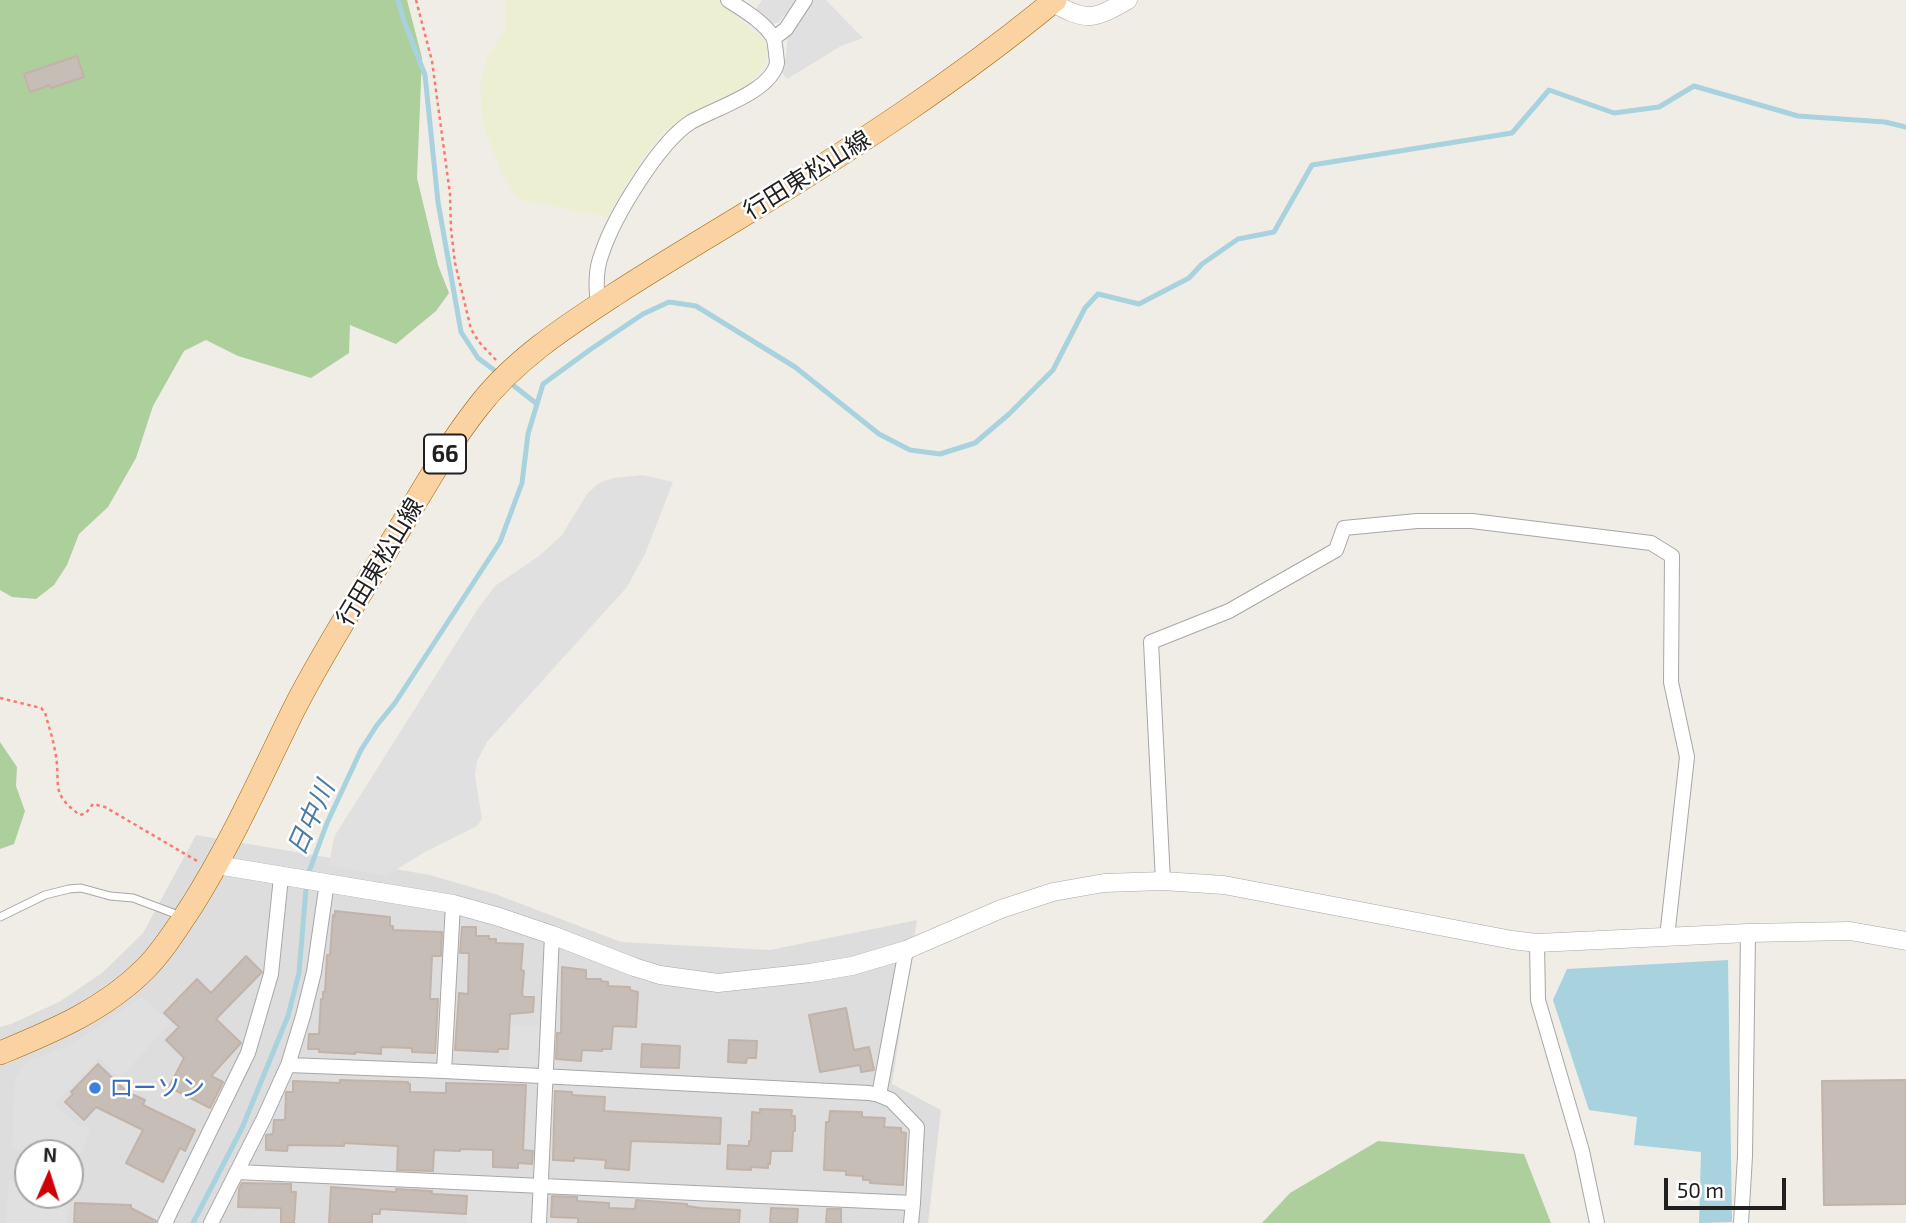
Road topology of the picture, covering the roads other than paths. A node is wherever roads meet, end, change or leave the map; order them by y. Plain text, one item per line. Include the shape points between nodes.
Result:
1 (728, 0) edge
2 (805, 0) edge
3 (1128, 0) edge
4 (1054, 1) edge
5 (774, 38) junction
6 (598, 305) junction
7 (216, 868) junction
8 (281, 877) junction
9 (1163, 881) junction
10 (327, 883) junction
11 (453, 904) junction
12 (0, 917) edge
13 (184, 918) junction
14 (1748, 933) junction
15 (552, 935) junction
16 (1667, 937) junction
17 (1906, 942) edge
18 (1537, 943) junction
19 (906, 950) junction
20 (0, 1053) edge
21 (288, 1065) junction
22 (444, 1071) junction
23 (546, 1077) junction
24 (879, 1095) junction
25 (237, 1172) junction
26 (541, 1186) junction
27 (914, 1203) junction
28 (165, 1223) edge
29 (211, 1223) edge
30 (539, 1223) edge
31 (911, 1223) edge
32 (1597, 1223) edge
33 (1741, 1223) edge

1 - 5 street
2 - 5 street via 786,29
3 - 4 street via 1095,16 1072,14
4 - 6 main road, 行田東松山線 / 66 via 923,99
5 - 6 street via 777,64 767,80 691,122 653,161 601,254 596,277
6 - 7 main road, 行田東松山線 / 66 via 509,373 452,442 312,675
7 - 8 street
7 - 13 main road, 行田東松山線 / 66
8 - 10 street
8 - 28 street via 271,974 248,1053
9 - 16 street via 1151,642 1229,611 1336,550 1344,528 1472,521 1651,542 1672,556 1671,682 1687,757
9 - 18 street via 1224,885
9 - 19 street via 1104,883 1053,892
10 - 11 street
10 - 21 street via 314,972
11 - 15 street
11 - 22 street
12 - 13 lane via 45,895 81,888 133,898
13 - 20 main road, 行田東松山線 / 66 via 147,968 115,995 66,1025
14 - 16 street
14 - 17 street via 1850,931
14 - 33 street
15 - 19 street via 647,971 718,983 842,968
15 - 23 street
16 - 18 street
18 - 32 street via 1538,1000 1583,1151
19 - 24 street
21 - 22 street
21 - 25 street
22 - 23 street
23 - 24 street
23 - 26 street
24 - 27 street via 891,1100 917,1127
25 - 26 street
25 - 29 street
26 - 27 street
26 - 30 street
27 - 31 street

